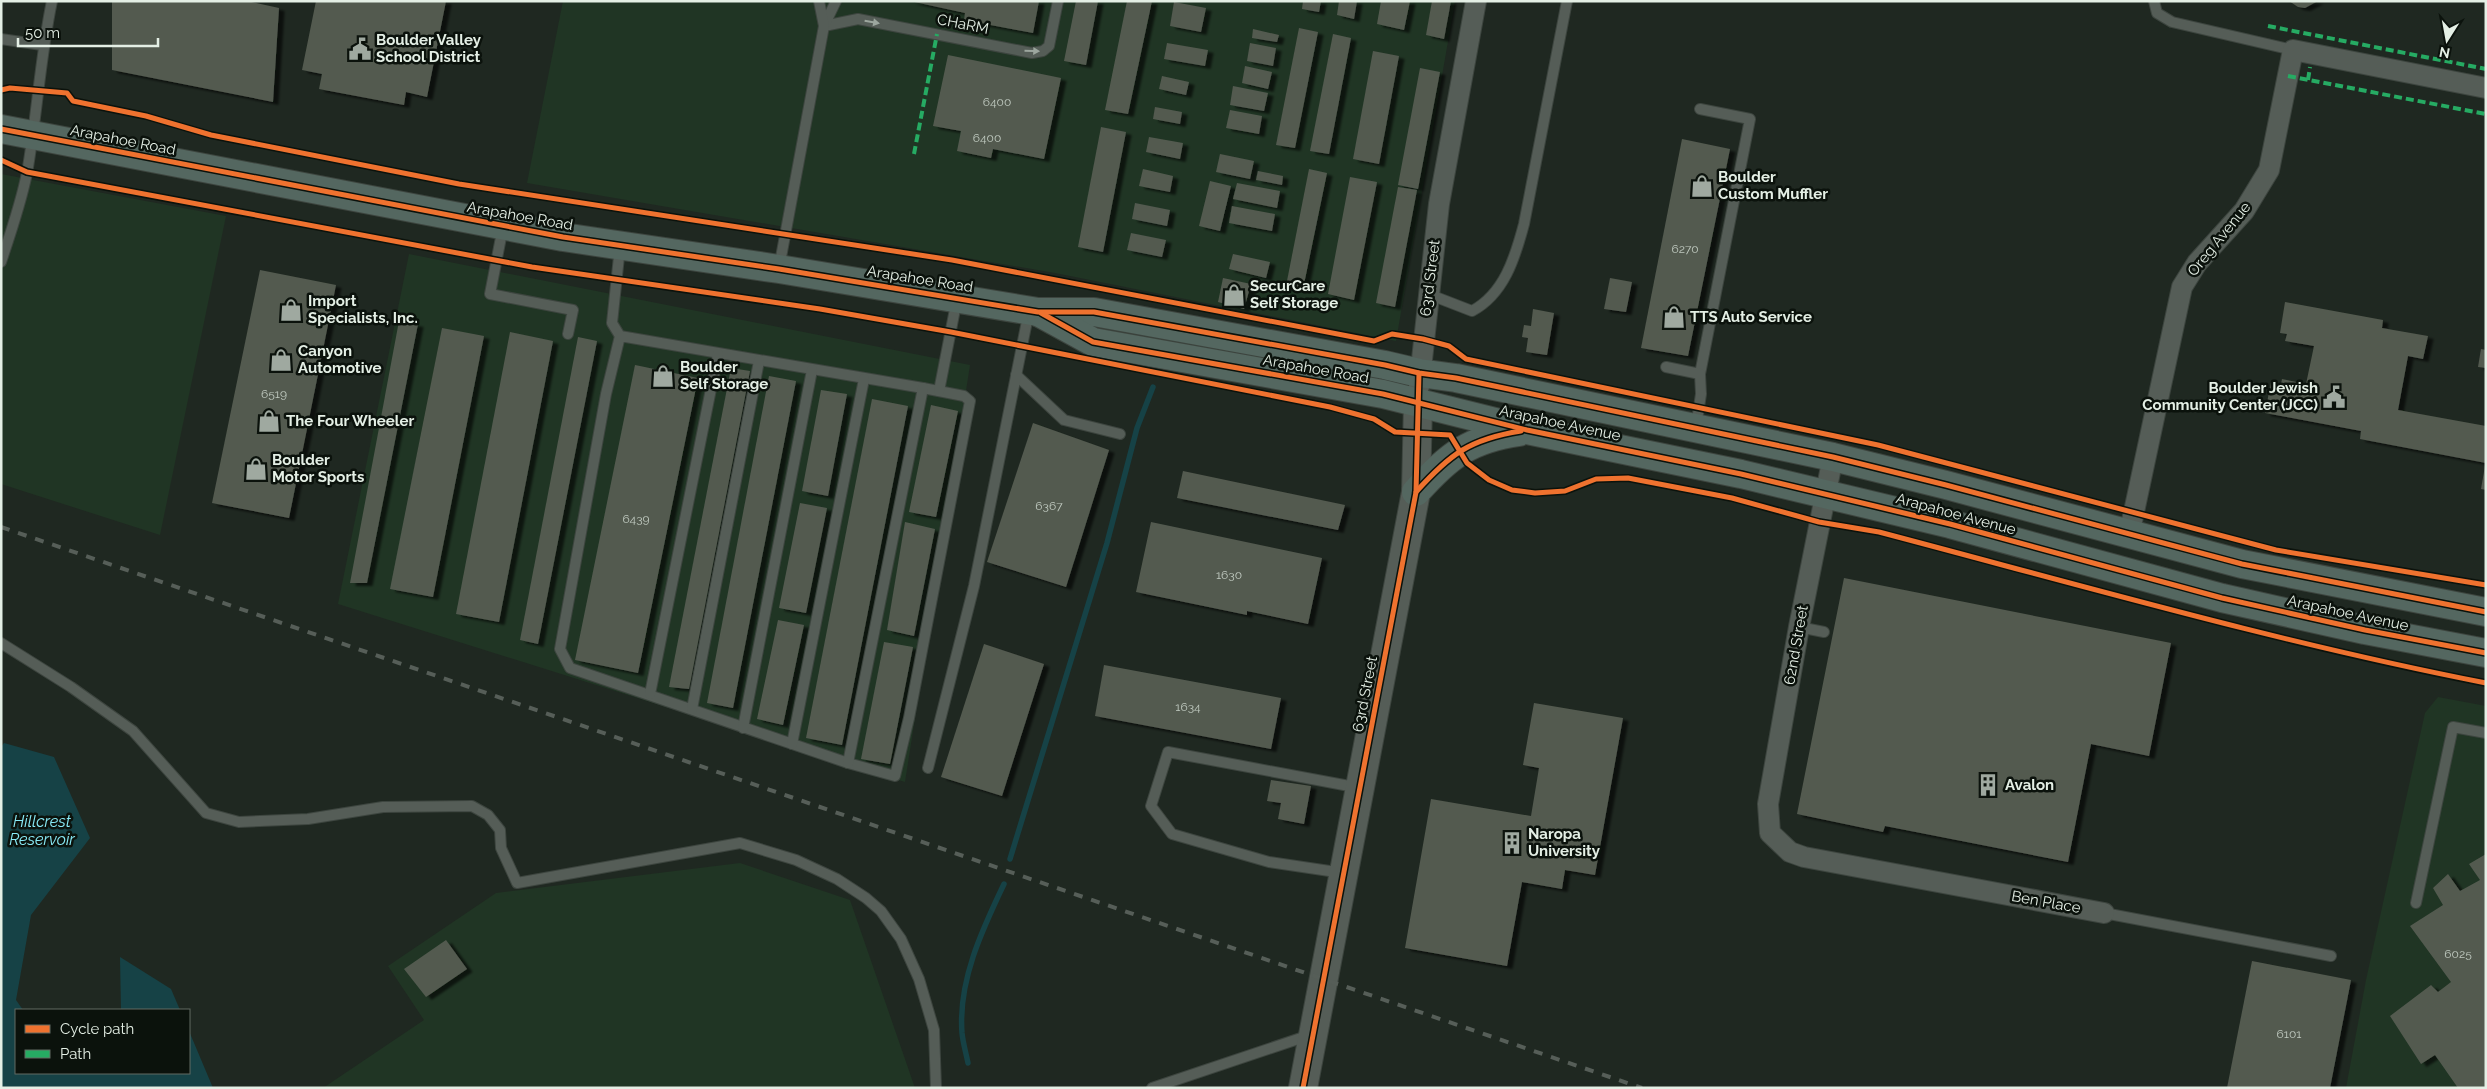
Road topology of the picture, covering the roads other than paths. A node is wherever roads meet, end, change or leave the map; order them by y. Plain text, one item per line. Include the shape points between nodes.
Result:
1 (52, 1) edge
2 (819, 1) edge
3 (836, 1) edge
4 (1058, 1) edge
5 (1476, 1) edge
6 (1568, 1) edge
7 (2154, 1) edge
8 (824, 26) junction
9 (1, 39) edge
10 (42, 45) junction
11 (2294, 50) junction
12 (2486, 88) edge
13 (1700, 109) dead end
14 (1, 129) edge
15 (32, 135) junction
16 (503, 226) junction
17 (620, 245) junction
18 (1, 262) edge
19 (779, 269) junction
20 (1428, 294) junction
21 (957, 298) junction
22 (1034, 311) junction
23 (568, 334) dead end
24 (620, 336) junction
25 (718, 354) junction
26 (760, 361) junction
27 (1666, 368) dead end
28 (812, 370) junction
29 (1420, 374) junction
30 (1700, 374) junction
31 (1016, 375) junction
32 (864, 379) junction
33 (923, 388) junction
34 (939, 391) junction
35 (1418, 403) junction
36 (1696, 427) junction
37 (1527, 430) junction
38 (1120, 434) dead end
39 (1833, 457) junction
40 (1416, 492) junction
41 (1825, 493) junction
42 (2129, 535) junction
43 (2486, 612) edge
44 (1799, 627) junction
45 (1824, 632) dead end
46 (1, 643) edge
47 (2486, 653) edge
48 (650, 694) junction
49 (692, 709) junction
50 (743, 728) junction
51 (2486, 733) edge
52 (792, 744) junction
53 (848, 763) junction
54 (928, 768) dead end
55 (1360, 788) junction
56 (1770, 833) joint
57 (1344, 873) junction
58 (2416, 903) dead end
59 (2104, 913) joint
60 (2331, 956) dead end
61 (1314, 1034) junction
62 (936, 1088) edge
63 (1152, 1088) edge
64 (1304, 1088) edge

1 - 10 lane
2 - 8 lane
3 - 8 lane
8 -> 4 lane, CHaRM via 858,19 1032,53 1043,52 1049,46
5 - 20 street, 63rd Street via 1439,204
6 - 20 lane via 1516,256 1486,304 1472,312
7 - 11 lane via 2157,13 2172,22
8 - 19 lane
9 - 10 lane
10 - 15 lane
11 - 12 street
11 - 42 street, Oreg Avenue via 2269,170 2244,211 2197,262 2182,287
13 - 30 lane via 1750,119
14 - 15 main road, Arapahoe Road
15 - 16 main road, Arapahoe Road
15 - 18 lane via 20,205
16 - 17 main road, Arapahoe Road
16 - 23 lane via 490,294 573,310
17 - 19 main road, Arapahoe Road
17 - 24 lane via 612,323
19 - 21 main road, Arapahoe Road
20 - 29 street, 63rd Street
21 - 22 main road, Arapahoe Road
21 - 34 lane
22 - 29 main road, Arapahoe Road via 1094,312
22 - 31 lane
22 - 35 main road, Arapahoe Road via 1093,342
24 - 25 lane
24 - 48 lane via 606,394 560,649 570,668
25 - 26 lane
25 - 48 lane
26 - 28 lane
26 - 49 lane
27 - 30 lane
28 - 32 lane
28 - 50 lane
29 - 35 street, 63rd Street
29 - 36 main road, Arapahoe Avenue via 1456,378
30 - 36 lane via 1701,394
31 - 38 lane via 1064,420
31 - 54 lane via 974,586
32 - 33 lane
32 - 52 lane
33 - 34 lane
33 - 53 lane
34 - 53 lane via 964,396 970,402 895,776
35 - 37 main road, Arapahoe Avenue
35 - 40 street, 63rd Street
36 - 39 main road, Arapahoe Avenue
37 - 40 main road via 1478,441 1436,470
37 - 41 main road, Arapahoe Avenue
39 - 41 street, 62nd Street
39 - 42 main road, Arapahoe Avenue
40 - 55 street, 63rd Street
41 - 44 street, 62nd Street
41 - 47 main road, Arapahoe Avenue via 2222,598
42 - 43 main road, Arapahoe Avenue via 2242,564
44 - 45 lane
44 - 56 street, 62nd Street via 1768,804
46 - 62 lane via 133,731 206,813 239,822 308,820 383,807 472,806 488,815 500,830 501,848 518,883 740,843 796,860 837,879 881,911 901,939 919,979 934,1030
48 - 49 lane
49 - 50 lane
50 - 52 lane
51 - 58 lane via 2453,727
52 - 53 lane
55 - 57 street, 63rd Street
55 - 57 lane via 1168,752 1151,806 1172,834 1270,862
56 - 59 street, Ben Place via 1790,852 1804,857
57 - 61 street, 63rd Street
59 - 60 lane, Ben Place
61 - 63 lane
61 - 64 street, 63rd Street

